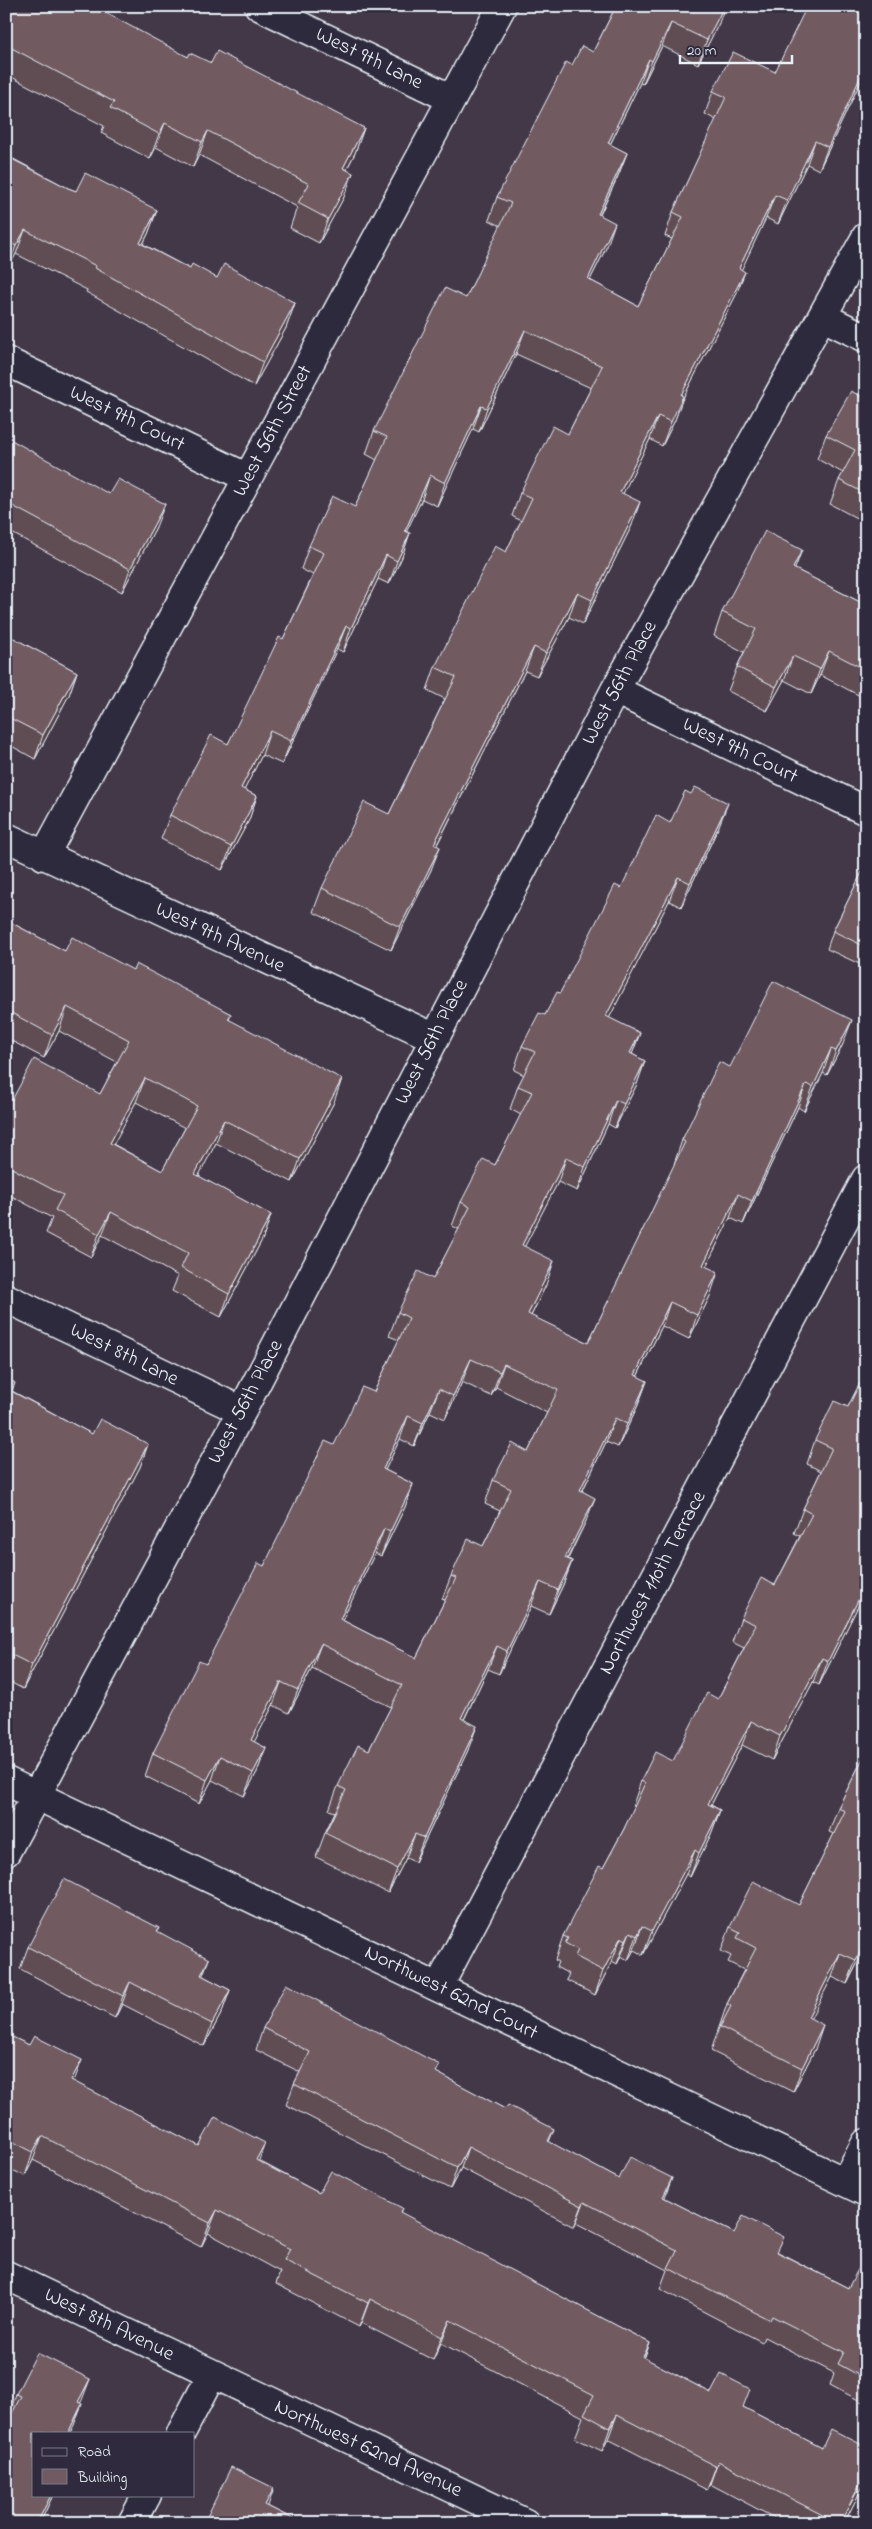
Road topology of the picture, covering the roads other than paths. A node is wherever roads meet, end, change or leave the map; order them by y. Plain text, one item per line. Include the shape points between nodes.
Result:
1 (258, 6) edge
2 (502, 6) edge
3 (452, 99) junction
4 (866, 237) edge
5 (823, 317) junction
6 (866, 338) edge
7 (6, 361) edge
8 (248, 478) junction
9 (615, 690) junction
10 (866, 811) edge
11 (6, 837) edge
12 (44, 856) junction
13 (435, 1038) junction
14 (866, 1179) edge
15 (6, 1298) edge
16 (242, 1411) junction
17 (6, 1781) edge
18 (36, 1795) junction
19 (6, 1852) edge
20 (439, 1986) junction
21 (866, 2143) edge
22 (856, 2187) edge
23 (6, 2275) edge
24 (212, 2374) junction
25 (182, 2432) edge
26 (146, 2496) edge
27 (132, 2523) edge
28 (524, 2523) edge

1 - 3 street, West 9th Lane
2 - 3 street, West 56th Street
3 - 8 street, West 56th Street
4 - 5 street, West 56th Place
5 - 6 street
5 - 9 street, West 56th Place
7 - 8 street, West 9th Court
8 - 12 street, West 56th Street
9 - 10 street, West 9th Court
9 - 13 street, West 56th Place
11 - 12 street, West 9th Avenue
12 - 13 street, West 9th Avenue
13 - 16 street, West 56th Place
14 - 20 street, Northwest 110th Terrace
15 - 16 street, West 8th Lane
16 - 18 street, West 56th Place
17 - 18 street, Northwest 62nd Court
18 - 19 street, West 56th Place
18 - 20 street, Northwest 62nd Court
20 - 22 street, Northwest 62nd Court
21 - 22 street
23 - 24 street, West 8th Avenue
24 - 25 street
24 - 28 street, Northwest 62nd Avenue
26 - 27 street

